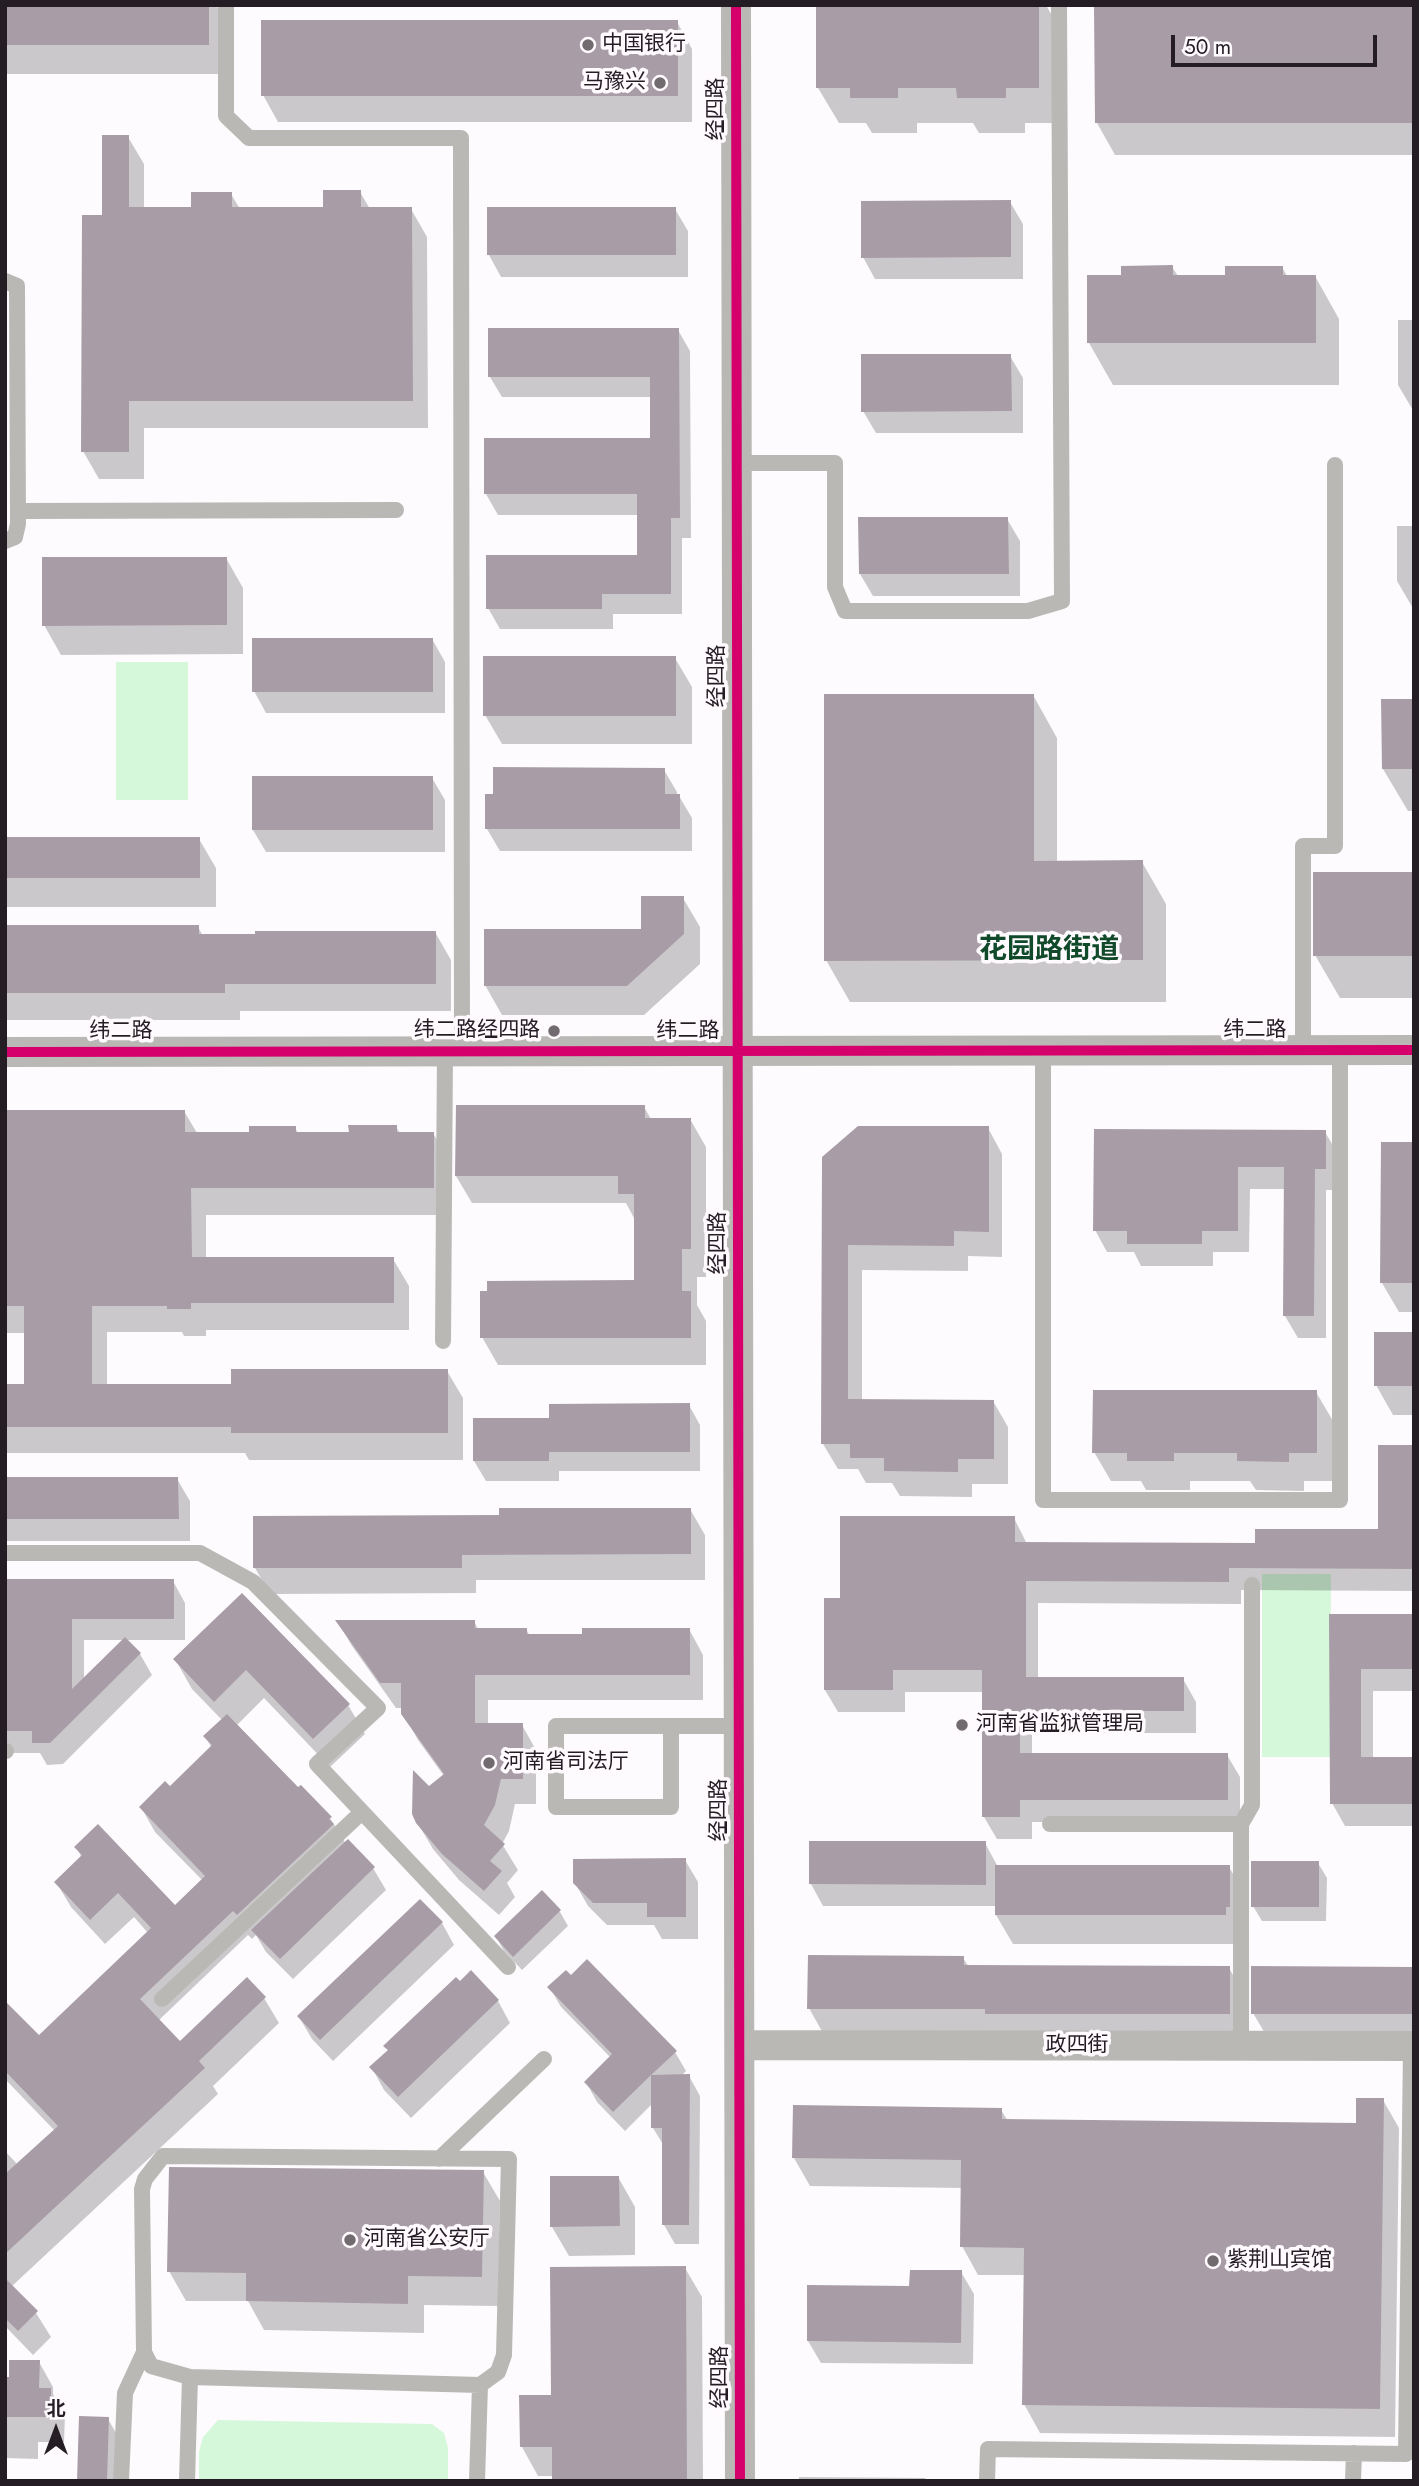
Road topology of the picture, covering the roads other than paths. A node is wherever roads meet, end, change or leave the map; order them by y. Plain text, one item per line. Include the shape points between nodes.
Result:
1 (226, 5) edge
2 (736, 5) edge
3 (1059, 5) edge
4 (5, 281) edge
5 (737, 463) junction
6 (1335, 465) dead end
7 (396, 510) dead end
8 (18, 511) junction
9 (5, 541) edge
10 (1303, 1050) junction
11 (1340, 1050) junction
12 (1414, 1050) edge
13 (454, 1051) junction
14 (738, 1051) junction
15 (1043, 1051) junction
16 (5, 1052) edge
17 (443, 1341) dead end
18 (5, 1553) edge
19 (1252, 1585) dead end
20 (671, 1726) junction
21 (739, 1726) junction
22 (362, 1812) junction
23 (1050, 1824) dead end
24 (1241, 1824) junction
25 (508, 1967) dead end
26 (162, 1999) dead end
27 (740, 2045) junction
28 (1241, 2046) junction
29 (1412, 2046) edge
30 (544, 2059) dead end
31 (439, 2159) junction
32 (144, 2352) junction
33 (190, 2377) junction
34 (480, 2385) junction
35 (1354, 2453) junction
36 (121, 2481) edge
37 (187, 2481) edge
38 (477, 2481) edge
39 (740, 2481) edge
40 (987, 2481) edge
41 (1353, 2481) edge

1 - 13 lane via 226,116 248,138 461,138
2 - 5 street, 经四路
3 - 5 lane via 1062,601 1028,611 845,611 835,587 835,463
4 - 8 lane via 17,286
5 - 14 street, 经四路
6 - 10 lane via 1335,846 1303,846
7 - 8 lane
8 - 9 lane via 15,537
10 - 11 street, 纬二路
10 - 15 street, 纬二路
11 - 12 street, 纬二路
11 - 15 lane via 1340,1500 1043,1500
13 - 14 street, 纬二路
13 - 16 street, 纬二路
13 - 17 lane
14 - 15 street, 纬二路
14 - 21 street, 经四路
18 - 22 lane via 200,1553 253,1582 379,1708 317,1764
19 - 24 lane via 1252,1805
20 - 20 lane via 556,1726 556,1807 671,1807
20 - 21 lane
21 - 27 street, 经四路
22 - 25 lane
22 - 26 lane
23 - 24 lane
24 - 28 lane
27 - 28 street, 政四街
27 - 39 street, 经四路
28 - 29 street, 政四街
29 - 35 lane via 1406,2454
30 - 31 lane
31 - 32 lane via 163,2156 142,2189
31 - 34 lane via 509,2159 504,2355 498,2372
32 - 33 lane via 151,2365
32 - 36 lane via 125,2393
33 - 34 lane
33 - 37 lane
34 - 38 lane
35 - 40 lane via 988,2449
35 - 41 lane

